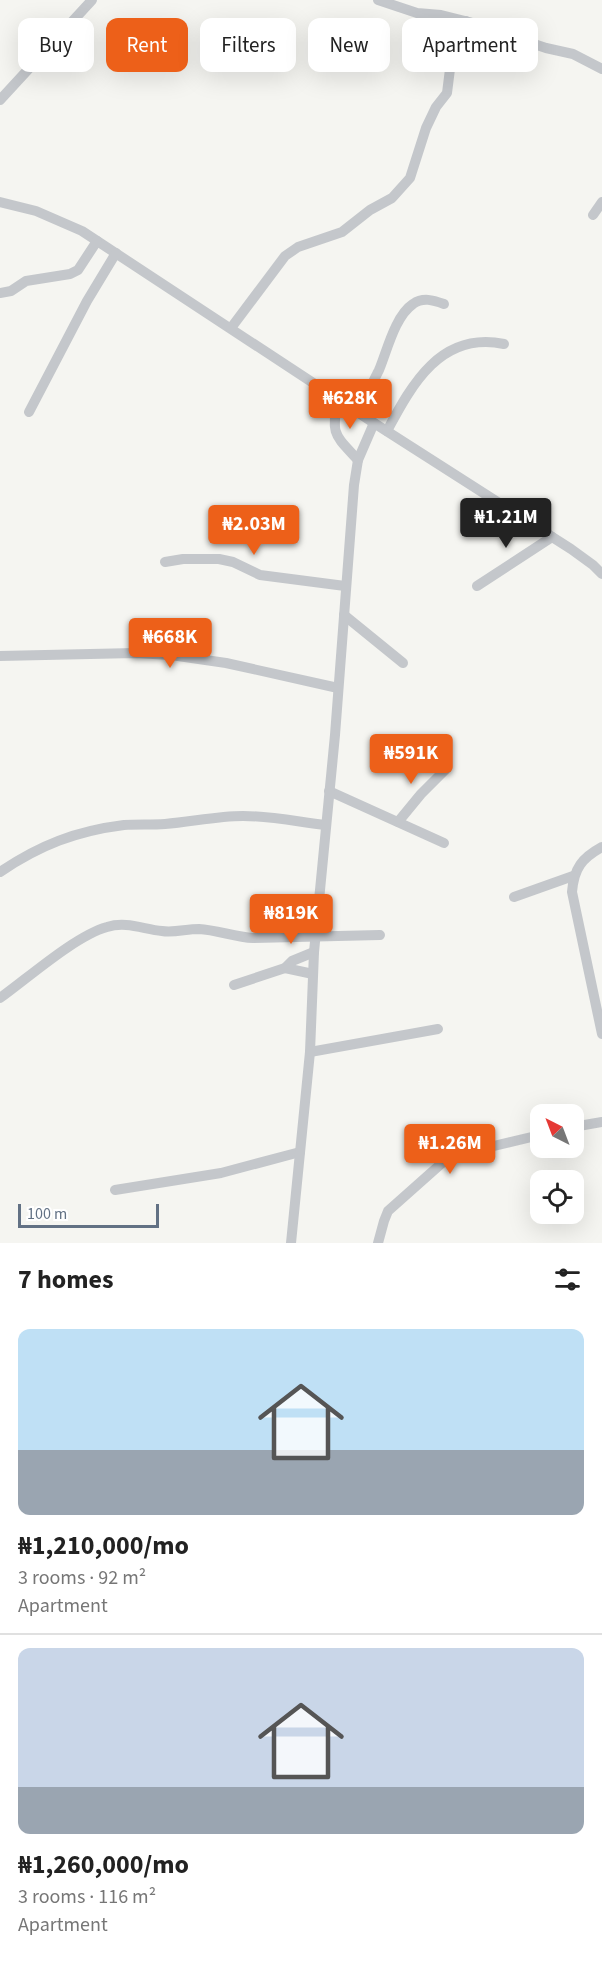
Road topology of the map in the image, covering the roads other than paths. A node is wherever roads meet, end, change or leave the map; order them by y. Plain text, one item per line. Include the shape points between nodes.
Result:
1 (92, 0) edge
2 (378, 0) edge
3 (454, 18) edge
4 (538, 45) edge
5 (602, 69) edge
6 (450, 72) edge
7 (0, 100) edge
8 (0, 202) edge
9 (602, 202) edge
10 (593, 215) dead end
11 (97, 241) junction
12 (116, 253) junction
13 (0, 293) edge
14 (444, 304) dead end
15 (231, 328) junction
16 (504, 344) dead end
17 (338, 399) junction
18 (29, 412) dead end
19 (358, 412) junction
20 (374, 423) junction
21 (387, 431) junction
22 (358, 460) junction
23 (552, 537) junction
24 (165, 562) dead end
25 (602, 574) edge
26 (345, 586) junction
27 (477, 586) dead end
28 (344, 615) junction
29 (0, 656) edge
30 (403, 663) dead end
31 (338, 688) junction
32 (447, 768) dead end
33 (329, 792) junction
34 (398, 822) junction
35 (326, 825) junction
36 (444, 843) dead end
37 (602, 847) edge
38 (0, 872) edge
39 (573, 876) junction
40 (514, 897) dead end
41 (380, 935) dead end
42 (316, 937) junction
43 (314, 952) junction
44 (285, 968) junction
45 (313, 974) junction
46 (590, 975) junction
47 (602, 975) edge
48 (234, 985) dead end
49 (0, 998) edge
50 (438, 1029) dead end
51 (602, 1034) edge
52 (310, 1052) junction
53 (602, 1122) edge
54 (584, 1126) edge
55 (530, 1137) edge
56 (300, 1152) junction
57 (115, 1190) dead end
58 (291, 1243) edge
59 (378, 1243) edge

1 - 7 street
2 - 3 street via 417,13
4 - 5 street via 573,54
6 - 15 street via 447,93 426,128 411,178 392,198 347,229 298,247 285,256
8 - 11 street via 36,211
9 - 10 street
11 - 12 street
11 - 13 street via 78,270 26,281
12 - 15 street
12 - 18 street
14 - 19 street via 422,300 404,313
15 - 17 street
16 - 21 street via 467,344 440,357 408,392
17 - 19 street
17 - 22 street via 334,431
19 - 20 street
20 - 21 street
20 - 22 street
21 - 23 street
22 - 26 street
23 - 25 street
23 - 27 street
24 - 26 street via 219,559 260,575
26 - 28 street
28 - 30 street
28 - 31 street
29 - 31 street via 135,652 171,655
31 - 33 street
32 - 34 street
33 - 34 street
33 - 35 street
34 - 36 street
35 - 38 street via 245,816 123,825 79,833 49,844
35 - 42 street
37 - 39 street via 583,860
39 - 40 street
39 - 46 street via 572,892
41 - 42 street
42 - 43 street
42 - 49 street via 253,938 202,930 163,932 126,924 109,926 68,948
43 - 44 street
43 - 45 street
44 - 45 street
44 - 48 street
45 - 52 street
46 - 47 street
46 - 51 street
50 - 52 street
52 - 56 street
53 - 54 street
55 - 59 street via 442,1163 388,1211
56 - 57 street via 221,1173
56 - 58 street

